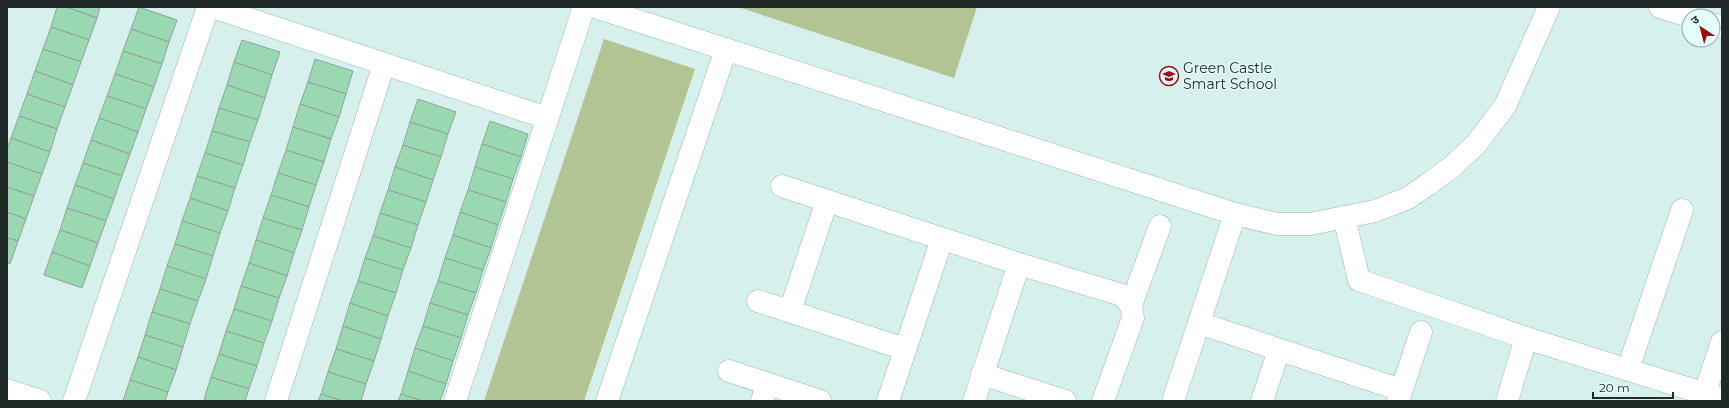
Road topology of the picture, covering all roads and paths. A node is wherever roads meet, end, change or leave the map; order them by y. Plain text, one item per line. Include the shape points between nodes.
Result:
1 (208, 7) edge
2 (213, 7) edge
3 (584, 7) edge
4 (596, 7) edge
5 (1549, 7) edge
6 (1660, 7) edge
7 (1681, 14) edge
8 (726, 49) junction
9 (384, 64) junction
10 (547, 118) junction
11 (782, 186) dead end
12 (827, 201) junction
13 (1682, 210) dead end
14 (1235, 214) junction
15 (1344, 217) junction
16 (1160, 226) dead end
17 (942, 239) junction
18 (1019, 264) junction
19 (758, 301) dead end
20 (1131, 305) junction
21 (790, 311) junction
22 (1199, 323) junction
23 (1421, 332) dead end
24 (1526, 338) junction
25 (1722, 342) edge
26 (905, 349) junction
27 (1279, 350) junction
28 (1628, 369) junction
29 (729, 371) dead end
30 (982, 374) junction
31 (7, 390) edge
32 (764, 392) edge
33 (1400, 395) edge
34 (1710, 398) edge
35 (40, 401) edge
36 (74, 401) edge
37 (276, 401) edge
38 (455, 401) edge
39 (607, 401) edge
40 (820, 401) edge
41 (888, 401) edge
42 (974, 401) edge
43 (1065, 401) edge
44 (1103, 401) edge
45 (1173, 401) edge
46 (1262, 401) edge
47 (1507, 401) edge

1 - 36 street
2 - 9 street
3 - 10 street
4 - 8 street
5 - 15 street via 1505,106 1477,143 1453,166 1408,198 1375,211
6 - 7 street
8 - 14 street
8 - 39 street
9 - 10 street
9 - 37 street
10 - 38 street
11 - 12 street
12 - 17 street
12 - 21 street
13 - 28 street
14 - 15 street via 1277,224 1310,224
14 - 22 street
15 - 24 street via 1359,280
16 - 20 street
17 - 18 street
17 - 26 street
18 - 20 street via 1122,295
18 - 30 street
19 - 21 street
20 - 44 street via 1133,318
21 - 26 street
22 - 27 street
22 - 45 street
23 - 33 street
24 - 28 street
24 - 47 street
25 - 34 street
26 - 41 street
27 - 33 street
27 - 46 street
28 - 34 street
29 - 32 street
30 - 42 street
30 - 43 street
31 - 35 street
32 - 40 street

